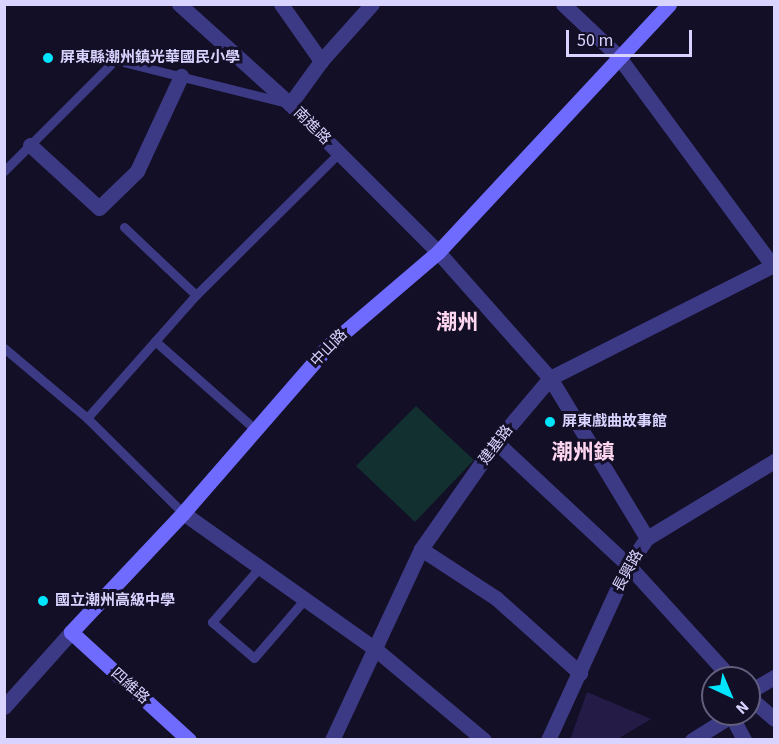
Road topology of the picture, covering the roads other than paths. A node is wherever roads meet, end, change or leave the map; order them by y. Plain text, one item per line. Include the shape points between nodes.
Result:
1 (179, 4) edge
2 (281, 4) edge
3 (372, 4) edge
4 (563, 4) edge
5 (669, 4) edge
6 (618, 56) junction
7 (321, 61) junction
8 (181, 76) junction
9 (290, 104) junction
10 (30, 145) junction
11 (339, 153) junction
12 (4, 171) edge
13 (124, 227) dead end
14 (438, 252) junction
15 (774, 266) edge
16 (196, 295) junction
17 (155, 341) junction
18 (4, 348) edge
19 (549, 378) junction
20 (87, 418) junction
21 (255, 430) junction
22 (496, 442) junction
23 (774, 461) edge
24 (183, 513) junction
25 (647, 538) junction
26 (421, 549) junction
27 (628, 565) junction
28 (260, 567) junction
29 (305, 599) junction
30 (71, 633) junction
31 (374, 648) junction
32 (720, 666) edge
33 (580, 673) junction
34 (774, 677) edge
35 (761, 685) edge
36 (4, 707) edge
37 (761, 708) edge
38 (774, 719) edge
39 (716, 726) edge
40 (738, 726) edge
41 (189, 740) edge
42 (332, 740) edge
43 (484, 740) edge
44 (548, 740) edge
45 (692, 740) edge
46 (744, 740) edge

1 - 9 street, 南進路
2 - 7 street
3 - 7 street
4 - 6 street
5 - 6 main road, 中山路
6 - 14 main road, 中山路
6 - 15 street
7 - 9 street
8 - 9 lane
8 - 10 lane via 115,60
8 - 10 street via 137,171 99,208
9 - 11 street, 南進路
10 - 12 lane
11 - 14 street, 南進路
11 - 16 lane
13 - 16 lane
14 - 19 street, 南進路
14 - 21 main road, 中山路 via 328,346
15 - 19 street, 建基路
16 - 17 lane
17 - 20 lane
17 - 21 lane
18 - 20 lane
19 - 22 street, 建基路
19 - 25 street, 南進路
20 - 24 lane
21 - 24 main road, 中山路
22 - 26 street, 建基路
22 - 27 street
23 - 25 street, 長興路
24 - 28 street
24 - 30 main road, 中山路
25 - 27 street, 長興路
26 - 31 street, 建基路
26 - 33 street via 496,598
27 - 32 street
27 - 33 street, 長興路
28 - 29 street
28 - 29 lane via 212,621 254,658
29 - 31 street
30 - 36 street, 中山路
30 - 41 main road, 四維路
31 - 42 street, 建基路
31 - 43 street
33 - 44 street, 長興路
34 - 35 street
37 - 38 street
39 - 45 street
40 - 46 street

